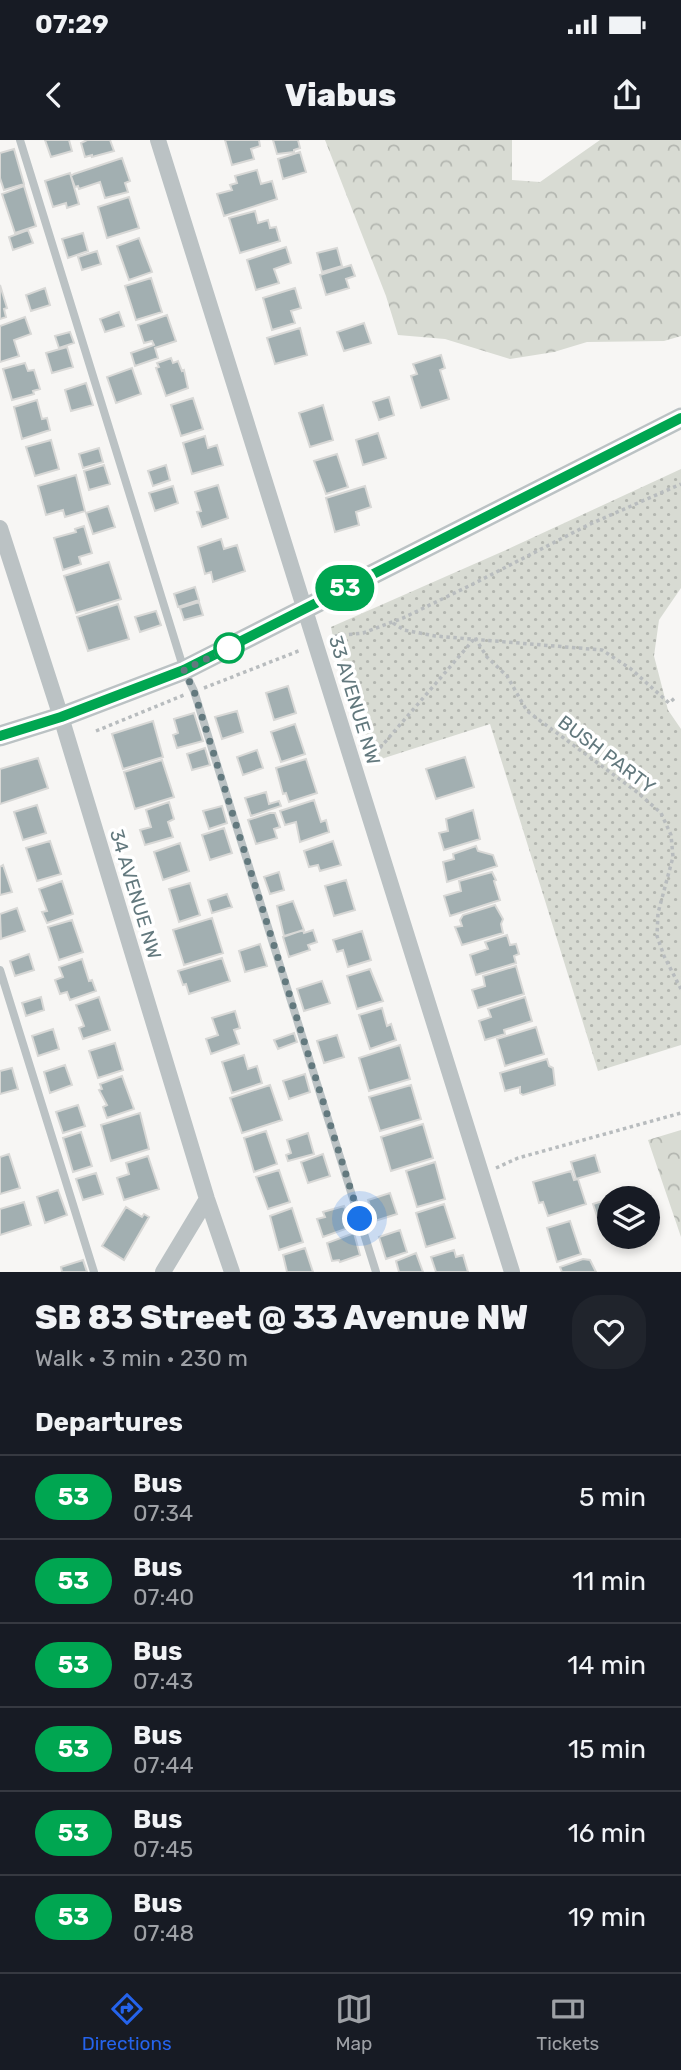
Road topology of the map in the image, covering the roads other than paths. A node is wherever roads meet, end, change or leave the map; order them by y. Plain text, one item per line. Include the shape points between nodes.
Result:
1 (20, 140) edge
2 (158, 140) edge
3 (681, 418) edge
4 (0, 528) edge
5 (304, 609) junction
6 (184, 670) junction
7 (61, 717) junction
8 (0, 736) edge
9 (0, 970) edge
10 (208, 1199) junction
11 (94, 1272) edge
12 (163, 1272) edge
13 (232, 1272) edge
14 (376, 1272) edge
15 (512, 1272) edge

1 - 6 lane
2 - 5 street, 33 AVENUE NW
3 - 5 street
4 - 7 street, 34 AVENUE NW
5 - 6 street
5 - 15 street, 33 AVENUE NW
6 - 7 street
6 - 14 lane
7 - 8 street
7 - 10 street, 34 AVENUE NW
9 - 11 lane
10 - 12 street
10 - 13 street, 34 AVENUE NW

